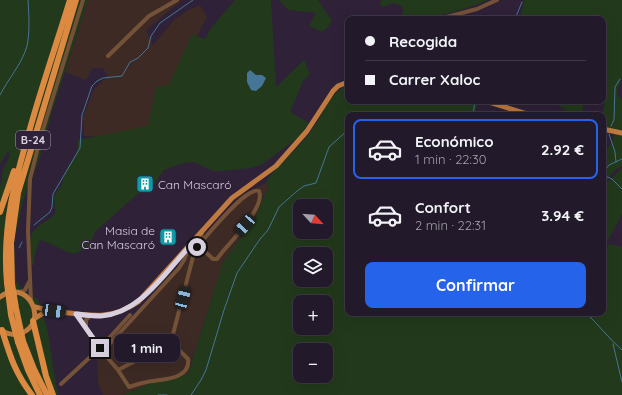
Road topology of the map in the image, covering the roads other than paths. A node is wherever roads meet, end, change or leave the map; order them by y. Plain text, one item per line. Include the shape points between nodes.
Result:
1 (70, 0) edge
2 (76, 0) edge
3 (83, 0) edge
4 (177, 0) edge
5 (497, 0) edge
6 (451, 16) edge
7 (108, 56) dead end
8 (345, 83) edge
9 (494, 104) edge
10 (517, 112) edge
11 (606, 130) edge
12 (622, 133) edge
13 (26, 144) junction
14 (0, 212) edge
15 (204, 230) junction
16 (189, 247) junction
17 (197, 247) junction
18 (179, 268) junction
19 (190, 268) junction
20 (29, 282) junction
21 (9, 284) junction
22 (19, 293) junction
23 (0, 297) edge
24 (32, 304) junction
25 (48, 310) junction
26 (76, 314) junction
27 (130, 315) dead end
28 (90, 316) junction
29 (34, 320) junction
30 (86, 329) junction
31 (1, 330) edge
32 (21, 341) junction
33 (171, 342) junction
34 (101, 350) junction
35 (118, 370) junction
36 (61, 384) dead end
37 (32, 395) edge
38 (40, 395) edge
39 (47, 395) edge
40 (54, 395) edge

1 - 13 highway, B-24
2 - 21 highway, B-24 via 18,193
3 - 20 street via 34,160 28,213
4 - 7 street via 149,16
5 - 6 street via 478,9
8 - 15 main road via 332,91 307,131 276,166 235,195
9 - 10 main road
11 - 12 main road
13 - 14 highway
13 - 21 highway, B-24 via 14,184 8,219 5,247
15 - 16 main road
15 - 17 street
16 - 17 street
16 - 18 street
16 - 28 main road via 138,302 117,313
17 - 17 street via 238,202 252,191 260,191 261,196 255,214 217,259 213,259
17 - 19 street
18 - 19 street via 186,264
18 - 34 street
19 - 33 street
20 - 22 street via 25,290
20 - 24 street
21 - 32 highway, B-24, bridge via 11,315
22 - 23 main road via 9,293
22 - 24 main road via 27,297
24 - 25 main road
24 - 29 main road
25 - 26 main road
25 - 29 main road
26 - 28 main road
26 - 30 street
27 - 34 street
28 - 30 street via 86,320
29 - 31 main road via 28,329 20,333 10,334
29 - 40 highway via 46,376
30 - 34 street
31 - 37 highway via 11,360
32 - 38 highway, B-24 via 28,370
32 - 39 highway, B-24
33 - 35 street
33 - 35 street via 188,359 189,366 182,374 129,387
34 - 35 street
34 - 36 street

